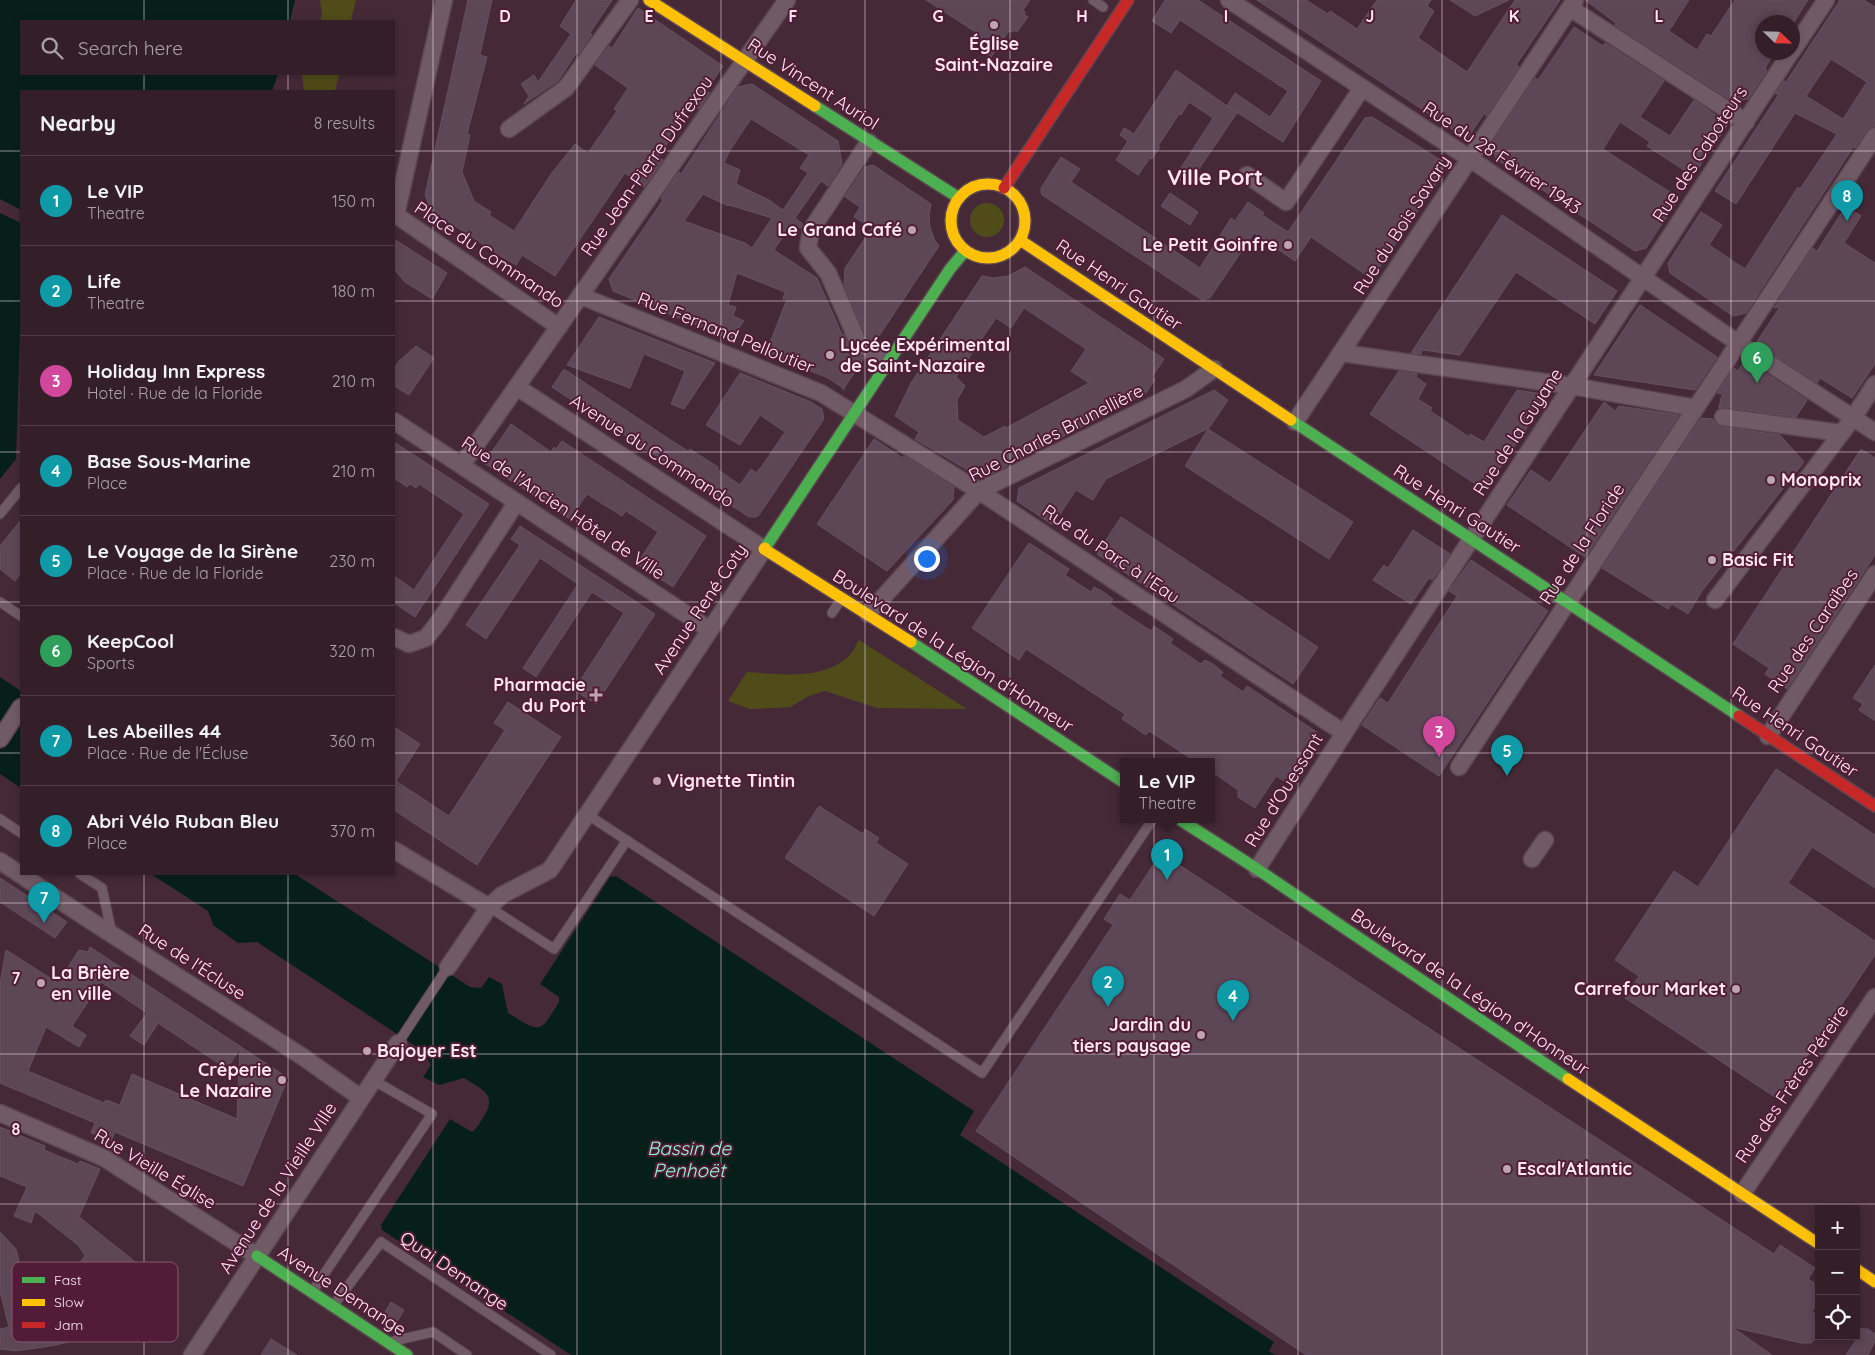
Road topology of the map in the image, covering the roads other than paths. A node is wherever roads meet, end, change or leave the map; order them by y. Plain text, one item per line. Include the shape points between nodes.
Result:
1 (444, 0) edge
2 (630, 0) edge
3 (649, 0) edge
4 (787, 0) edge
5 (1093, 0) edge
6 (1128, 0) edge
7 (1229, 0) edge
8 (1826, 0) edge
9 (1573, 4) edge
10 (1103, 6) dead end
11 (1800, 40) edge
12 (745, 60) junction
13 (1787, 60) edge
14 (1362, 88) junction
15 (1746, 122) junction
16 (509, 129) dead end
17 (1875, 136) edge
18 (869, 142) junction
19 (1469, 158) junction
20 (1247, 175) dead end
21 (1004, 188) junction
22 (959, 198) junction
23 (1020, 240) junction
24 (965, 251) junction
25 (1643, 278) junction
26 (581, 296) junction
27 (559, 327) junction
28 (1745, 347) junction
29 (1342, 353) junction
30 (888, 362) junction
31 (1214, 369) junction
32 (1875, 384) edge
33 (1572, 386) junction
34 (517, 387) junction
35 (1696, 408) junction
36 (854, 412) junction
37 (1723, 417) dead end
38 (1853, 418) junction
39 (395, 422) edge
40 (1295, 422) junction
41 (1875, 432) edge
42 (1842, 433) junction
43 (462, 466) junction
44 (20, 489) edge
45 (979, 491) junction
46 (516, 503) junction
47 (0, 514) edge
48 (1471, 539) junction
49 (764, 549) junction
50 (1875, 574) edge
51 (842, 598) junction
52 (1715, 600) dead end
53 (0, 602) edge
54 (1567, 603) junction
55 (832, 613) dead end
56 (868, 614) junction
57 (20, 615) edge
58 (710, 630) junction
59 (395, 637) edge
60 (20, 709) edge
61 (1344, 733) junction
62 (1768, 736) junction
63 (0, 739) edge
64 (1459, 767) dead end
65 (1120, 780) edge
66 (1873, 801) edge
67 (588, 814) junction
68 (0, 819) edge
69 (1149, 823) edge
70 (1185, 823) edge
71 (20, 832) edge
72 (627, 840) junction
73 (1545, 840) dead end
74 (395, 851) edge
75 (1532, 859) dead end
76 (0, 861) edge
77 (1257, 869) junction
78 (20, 874) edge
79 (21, 875) edge
80 (82, 875) edge
81 (489, 907) junction
82 (112, 934) junction
83 (448, 966) joint
84 (1875, 997) edge
85 (398, 1043) joint
86 (373, 1080) junction
87 (361, 1098) junction
88 (0, 1113) edge
89 (1742, 1194) junction
90 (1815, 1241) edge
91 (257, 1256) junction
92 (1860, 1272) edge
93 (1875, 1282) edge
94 (312, 1292) junction
95 (333, 1306) junction
96 (387, 1342) junction
97 (192, 1355) edge
98 (407, 1355) edge
99 (468, 1355) edge
100 (551, 1355) edge

1 - 27 street, Place du Commando via 396,215
2 - 16 street via 566,88
3 - 12 main road, Rue Vincent Auriol
4 - 12 street, Rue Jean-Pierre Dufrexou
5 - 10 lane
6 - 21 main road
7 - 14 street, Rue du 28 Février 1943
8 - 11 street, Rue des Caboteurs
9 - 15 street
9 - 19 street, Rue du Bois Savary
12 - 18 main road, Rue Vincent Auriol
12 - 26 street, Rue Jean-Pierre Dufrexou
13 - 15 street, Rue des Caboteurs
14 - 19 street, Rue du 28 Février 1943
14 - 20 street via 1286,202
15 - 25 street, Rue des Caboteurs
17 - 28 street, Rue de la Floride
18 - 22 main road, Rue Vincent Auriol
18 - 30 street via 810,230 808,248 828,273 858,342
19 - 25 street, Rue du 28 Février 1943
19 - 29 street, Rue du Bois Savary
21 - 22 main road via 980,185 968,189
21 - 23 main road via 1019,201 1023,210 1024,226
22 - 24 main road via 950,220 952,232
23 - 24 main road via 1001,256 988,258
23 - 31 main road, Rue Henri Gautier
24 - 30 main road, Avenue René Coty
25 - 28 street, Rue du 28 Février 1943
25 - 33 street, Rue de la Guyane
26 - 27 street, Place du Commando
26 - 36 street, Rue Fernand Pelloutier via 821,393
27 - 34 street, Place du Commando
28 - 35 street, Rue de la Floride
28 - 38 street, Rue du 28 Février 1943
29 - 33 street
29 - 40 street, Rue du Bois Savary
30 - 36 main road, Avenue René Coty
31 - 40 main road, Rue Henri Gautier
31 - 45 street, Rue Charles Brunellière via 1186,389
32 - 38 street
33 - 35 street
33 - 48 street, Rue de la Guyane
34 - 43 street, Place du Commando
34 - 49 street, Avenue du Commando
35 - 54 street, Rue de la Floride
36 - 45 street, Rue du Parc à l'Eau
36 - 49 main road, Avenue René Coty
37 - 42 street
38 - 41 street, Rue du 28 Février 1943
38 - 42 street
39 - 43 street, Rue de l'Ancien Hôtel de Ville
40 - 48 main road, Rue Henri Gautier
42 - 52 street
43 - 46 street, Rue de l'Ancien Hôtel de Ville
44 - 47 lane
45 - 56 street, Rue Charles Brunellière
45 - 61 street, Rue du Parc à l'Eau
46 - 58 street, Rue de l'Ancien Hôtel de Ville
46 - 59 street via 426,638 409,644
48 - 54 main road, Rue Henri Gautier
48 - 61 street, Rue de la Guyane
49 - 51 main road, Boulevard de la Légion d'Honneur
49 - 58 street, Avenue René Coty
50 - 62 street, Rue des Caraïbes
51 - 55 lane
51 - 56 main road, Boulevard de la Légion d'Honneur
53 - 57 lane
54 - 62 main road, Rue Henri Gautier via 1670,676
54 - 64 street, Rue de la Floride
56 - 65 main road, Boulevard de la Légion d'Honneur
58 - 67 street, Avenue René Coty
60 - 63 street
61 - 77 street, Rue d'Ouessant
62 - 66 main road, Rue Henri Gautier
67 - 72 lane
67 - 81 street, Avenue René Coty via 550,870 502,895
68 - 71 lane
69 - 72 lane via 982,1073
70 - 77 main road, Boulevard de la Légion d'Honneur
72 - 81 lane via 554,949
73 - 75 street
74 - 81 street
76 - 78 street, Rue de l'Écluse
77 - 89 main road, Boulevard de la Légion d'Honneur
79 - 82 street, Rue de l'Écluse
80 - 82 lane via 102,888
81 - 83 street, Avenue René Coty
82 - 87 street, Rue de l'Écluse
83 - 85 lane
84 - 89 street, Rue des Frères Péreire
85 - 86 street, Avenue de la Vieille Ville
86 - 87 street, Avenue de la Vieille Ville
86 - 94 lane via 432,1114
87 - 91 street, Avenue de la Vieille Ville
88 - 91 street, Rue Vieille Église via 104,1158
89 - 90 main road, Boulevard de la Légion d'Honneur
91 - 94 main road, Avenue Demange
91 - 97 street, Avenue de la Vieille Ville
92 - 93 main road
94 - 95 main road, Avenue Demange
95 - 96 main road, Avenue Demange
95 - 100 lane, Quai Demange via 380,1242
96 - 98 main road, Avenue Demange
96 - 99 lane via 433,1332

